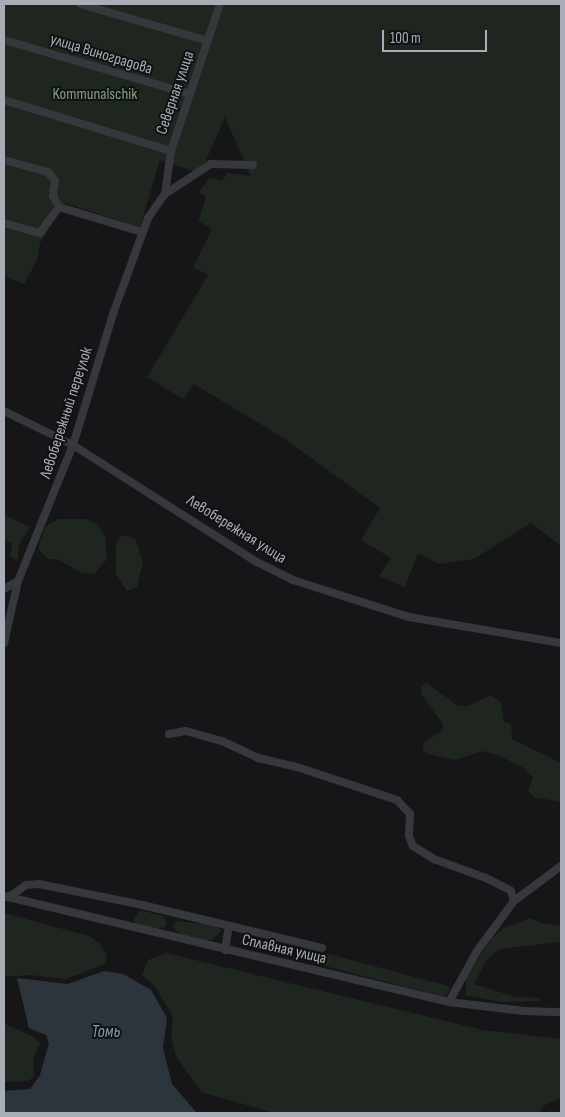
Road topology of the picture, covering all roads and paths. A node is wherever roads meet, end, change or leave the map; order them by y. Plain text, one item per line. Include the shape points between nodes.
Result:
1 (80, 4) edge
2 (220, 4) edge
3 (4, 40) edge
4 (208, 41) junction
5 (190, 94) junction
6 (4, 100) edge
7 (171, 151) junction
8 (4, 160) edge
9 (253, 165) dead end
10 (165, 194) junction
11 (59, 207) junction
12 (4, 223) edge
13 (142, 232) junction
14 (4, 411) edge
15 (73, 445) junction
16 (18, 581) junction
17 (4, 589) edge
18 (4, 643) edge
19 (561, 643) edge
20 (169, 734) dead end
21 (561, 866) edge
22 (6, 896) edge
23 (514, 901) junction
24 (229, 926) junction
25 (322, 948) dead end
26 (225, 950) junction
27 (449, 1002) junction
28 (561, 1012) edge

1 - 4 street
2 - 4 street, Северная улица
3 - 5 street, улица Виноградова
4 - 5 street, Северная улица
5 - 7 street, Северная улица
6 - 7 street
7 - 10 street, Северная улица
8 - 11 street via 48,172 55,181 53,196
9 - 10 street via 211,164
10 - 13 street, Левобережный переулок
11 - 12 street via 40,233
11 - 13 street
13 - 15 street, Левобережный переулок
14 - 15 street, Левобережная улица
15 - 16 street, Левобережный переулок
15 - 19 street, Левобережная улица via 257,562 292,580 409,617
16 - 17 street
16 - 18 street, Левобережный переулок
20 - 23 street via 186,731 222,741 258,758 294,766 397,800 410,814 409,836 413,846 434,859 511,891
21 - 23 street
22 - 24 street via 26,885 39,884
22 - 26 street, Сплавная улица
23 - 27 street via 477,951
24 - 25 street
24 - 26 street
26 - 27 street, Сплавная улица
27 - 28 street, Сплавная улица via 523,1012

